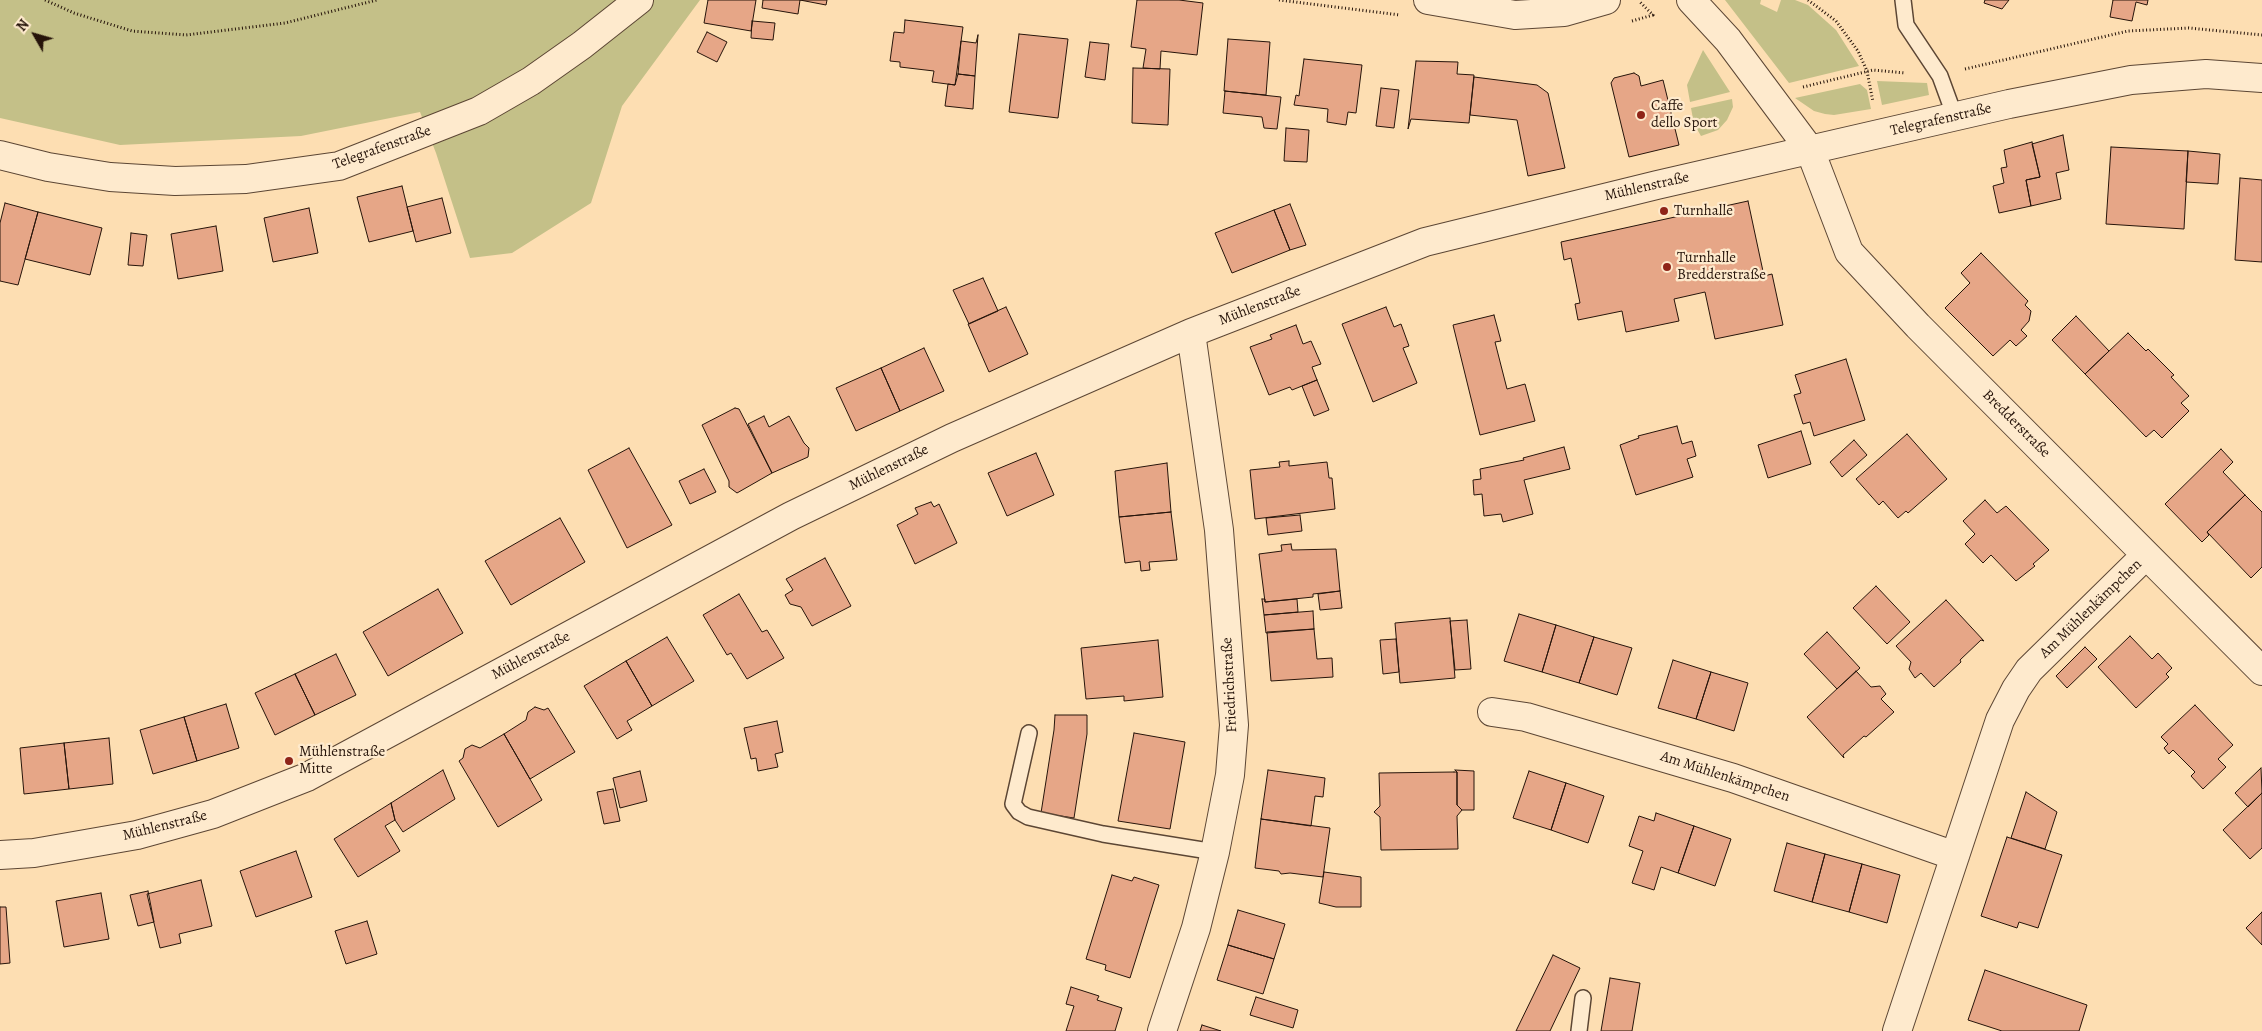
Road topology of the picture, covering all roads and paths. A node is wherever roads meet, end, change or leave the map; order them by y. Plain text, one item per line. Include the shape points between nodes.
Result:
1 (45, 0) edge
2 (377, 0) edge
3 (639, 0) edge
4 (1428, 0) edge
5 (1606, 0) edge
6 (1638, 0) edge
7 (1691, 0) edge
8 (1808, 0) edge
9 (1903, 0) edge
10 (1653, 15) dead end
11 (2262, 35) edge
12 (1867, 71) junction
13 (1940, 76) junction
14 (2262, 78) edge
15 (1768, 95) junction
16 (1955, 117) junction
17 (1810, 150) junction
18 (0, 155) edge
19 (1191, 333) junction
20 (2146, 555) junction
21 (2262, 671) edge
22 (1492, 712) dead end
23 (1030, 733) dead end
24 (1215, 852) junction
25 (0, 855) edge
26 (1955, 856) junction
27 (1583, 998) dead end
28 (1162, 1031) edge
29 (1579, 1031) edge
30 (1897, 1031) edge

1 - 2 path via 74,13 132,31 186,35 285,23
3 - 18 street, Telegrafenstraße via 532,82 479,111 338,166 246,179 175,181 48,167
4 - 5 street via 1515,15 1564,12
6 - 10 path
7 - 15 street via 1728,40
8 - 12 path via 1836,21 1858,51
9 - 13 lane via 1906,25
11 - 13 path via 2189,28 2128,31
12 - 13 path
12 - 15 path
13 - 16 lane
14 - 16 street, Telegrafenstraße via 2206,74 2131,80
15 - 17 street
16 - 17 street, Telegrafenstraße
17 - 19 street, Mühlenstraße via 1425,242
17 - 20 street, Bredderstraße via 1849,252 1918,326
19 - 24 street, Friedrichstraße via 1219,530 1234,725 1230,775
19 - 25 street, Mühlenstraße via 952,438 791,516 307,777 213,814 137,835 34,853
20 - 21 street, Bredderstraße
20 - 26 street, Am Mühlenkämpchen via 2029,670 2016,689 1998,728
22 - 26 street, Am Mühlenkämpchen via 1526,717 1733,778
23 - 24 lane via 1013,804 1019,812 1028,817 1103,834
24 - 28 street, Friedrichstraße via 1196,928
26 - 30 street, Am Mühlenkämpchen
27 - 29 lane

